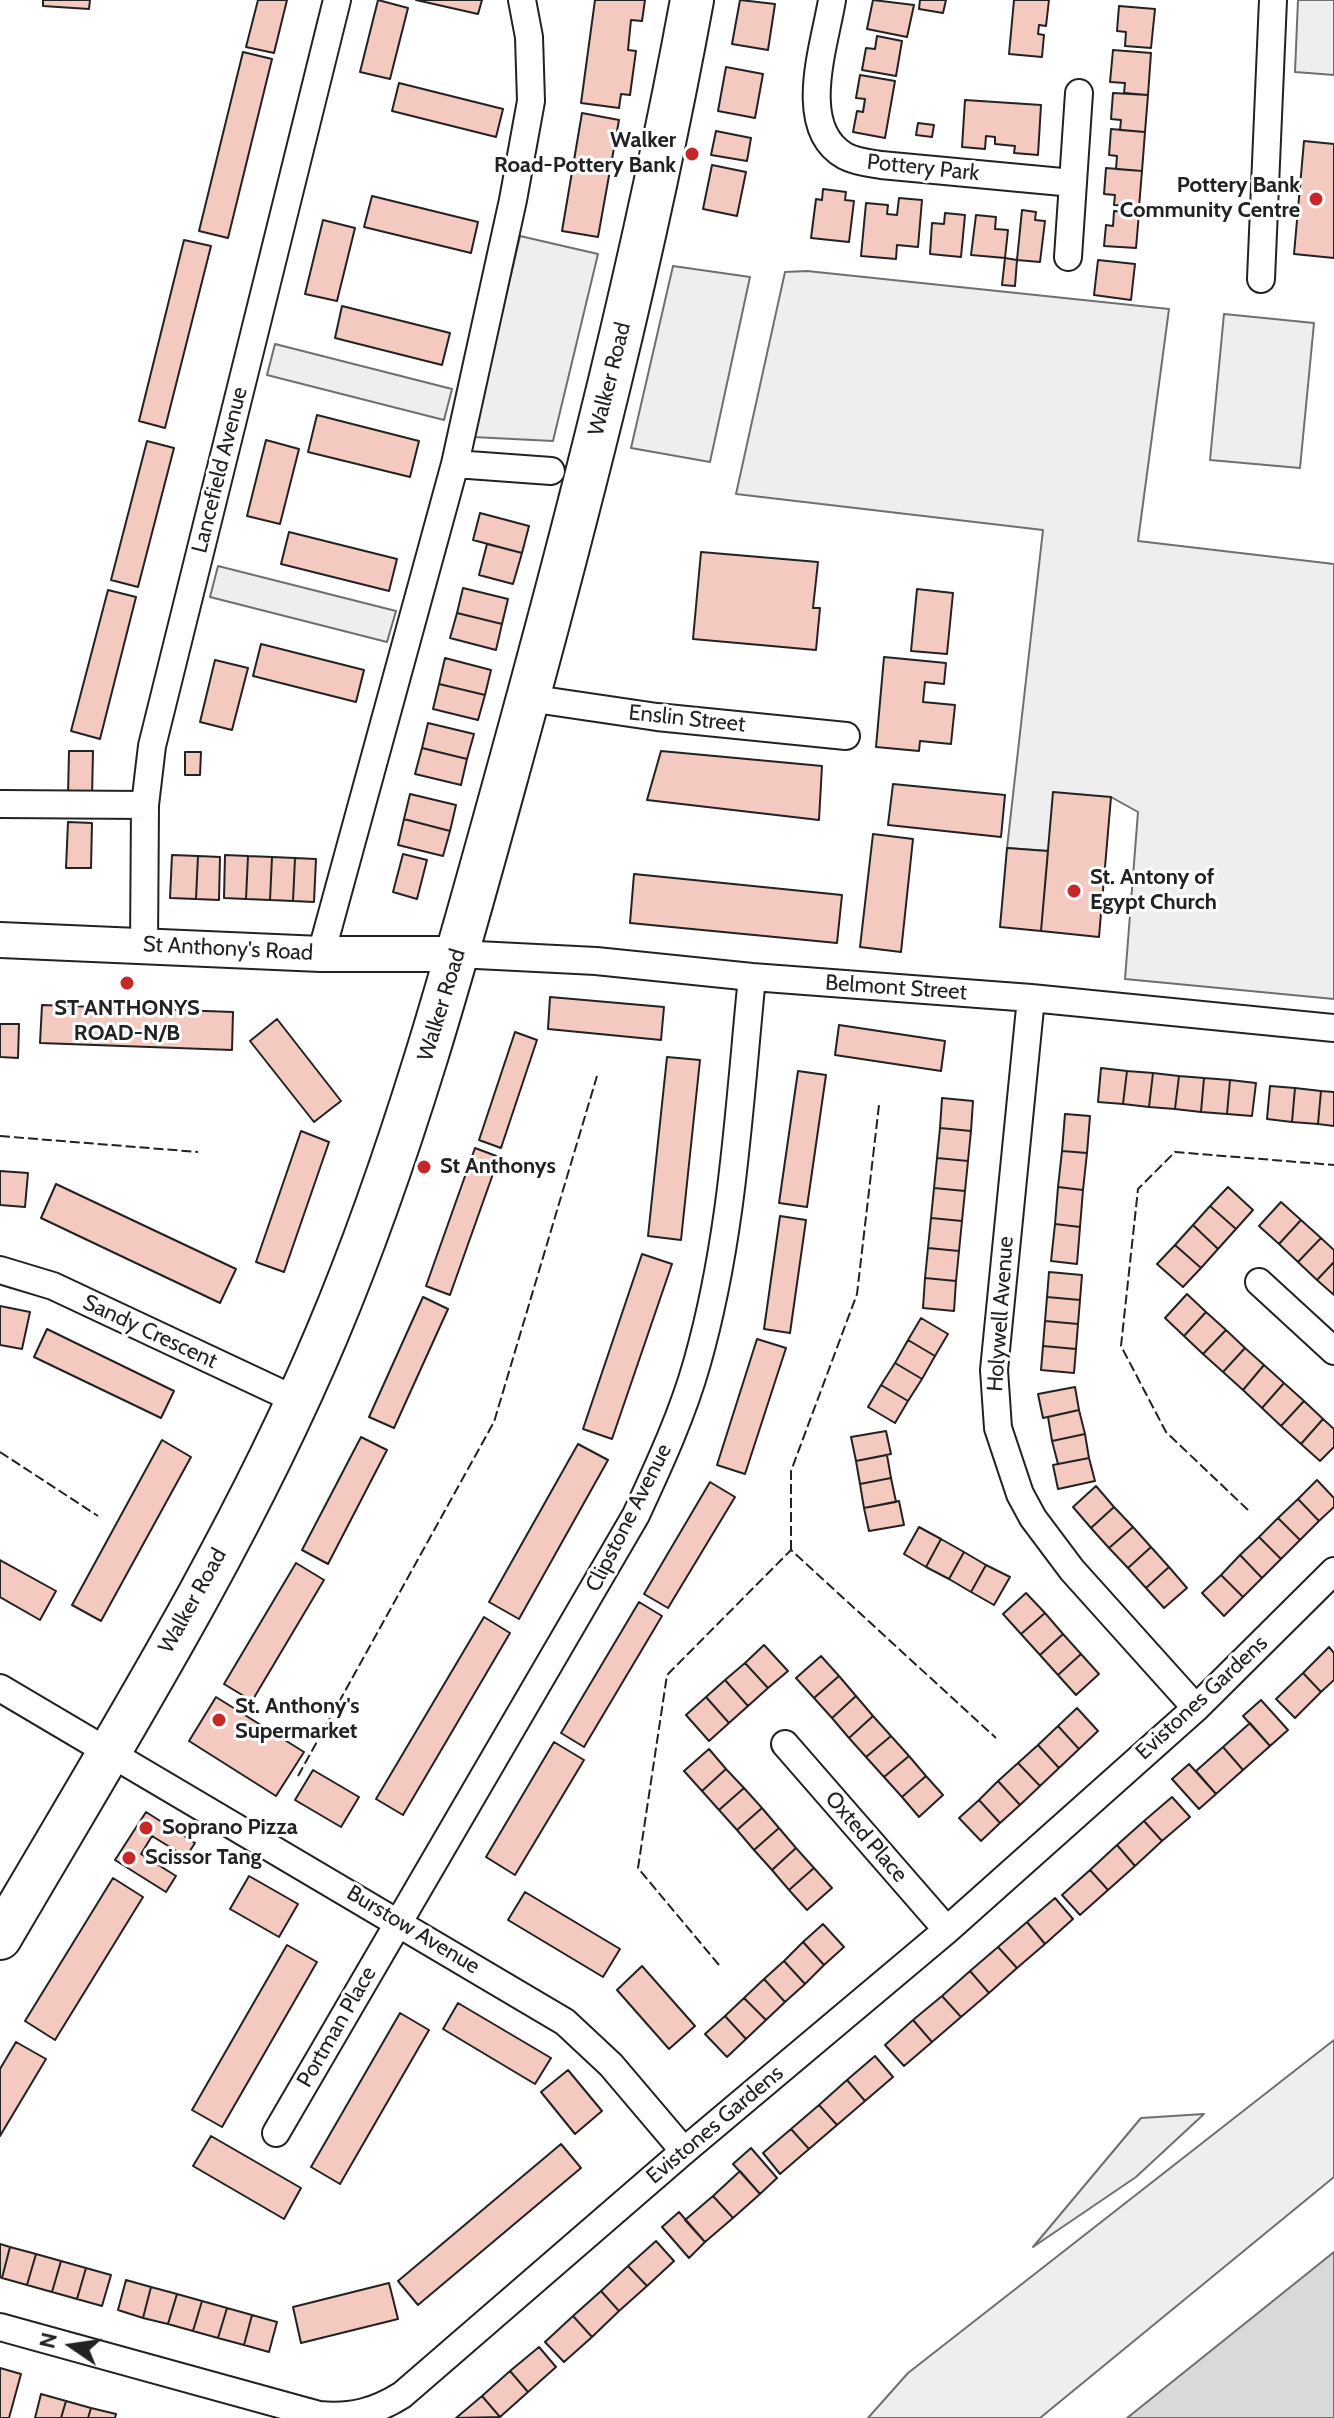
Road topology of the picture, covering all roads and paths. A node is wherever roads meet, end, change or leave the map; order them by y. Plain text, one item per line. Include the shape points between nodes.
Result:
1 (337, 0) edge
2 (522, 0) edge
3 (692, 0) edge
4 (832, 0) edge
5 (1273, 0) edge
6 (1079, 93) dead end
7 (1073, 183) junction
8 (1068, 257) dead end
9 (1261, 279) dead end
10 (455, 464) junction
11 (551, 471) dead end
12 (528, 698) junction
13 (846, 736) dead end
14 (1, 804) edge
15 (145, 805) junction
16 (0, 940) edge
17 (144, 946) junction
18 (321, 954) junction
19 (457, 954) junction
20 (752, 977) junction
21 (1031, 998) junction
22 (1334, 1028) edge
23 (0, 1270) edge
24 (1259, 1282) dead end
25 (1334, 1351) edge
26 (298, 1401) junction
27 (1334, 1571) edge
28 (0, 1688) edge
29 (1196, 1708) junction
30 (785, 1744) dead end
31 (108, 1751) junction
32 (399, 1922) junction
33 (947, 1930) junction
34 (0, 1938) edge
35 (276, 2133) dead end
36 (684, 2151) junction
37 (0, 2327) edge

1 - 15 street, Lancefield Avenue via 163,699
2 - 10 street via 531,101
3 - 12 main road, Walker Road via 625,316
4 - 7 street, Pottery Park via 816,108 826,137 844,156 881,165
5 - 9 street
6 - 7 street
7 - 8 street
10 - 11 street
10 - 18 street
12 - 13 street, Enslin Street
12 - 19 main road, Walker Road
14 - 15 street
15 - 17 street, Lancefield Avenue
16 - 17 street, St Anthony's Road
17 - 18 street, St Anthony's Road
18 - 19 street, St Anthony's Road
19 - 20 street, Belmont Street
19 - 26 main road, Walker Road via 386,1183
20 - 21 street, Belmont Street
20 - 32 street, Clipstone Avenue via 727,1227 704,1337 679,1416 636,1515
21 - 22 street, Belmont Street
21 - 29 street, Holywell Avenue via 996,1343 998,1428 1020,1494 1048,1542
23 - 26 street, Sandy Crescent via 53,1286
24 - 25 street
26 - 31 main road, Walker Road
27 - 29 street, Evistones Gardens
28 - 31 street, Burstow Avenue
29 - 33 street, Evistones Gardens
30 - 33 street, Oxted Place
31 - 32 street, Burstow Avenue
31 - 34 main road, Walker Road
32 - 35 street, Portman Place
32 - 36 street, Burstow Avenue via 565,2022 611,2065
33 - 36 street, Evistones Gardens
36 - 37 street, Evistones Gardens via 402,2395 369,2413 319,2415

